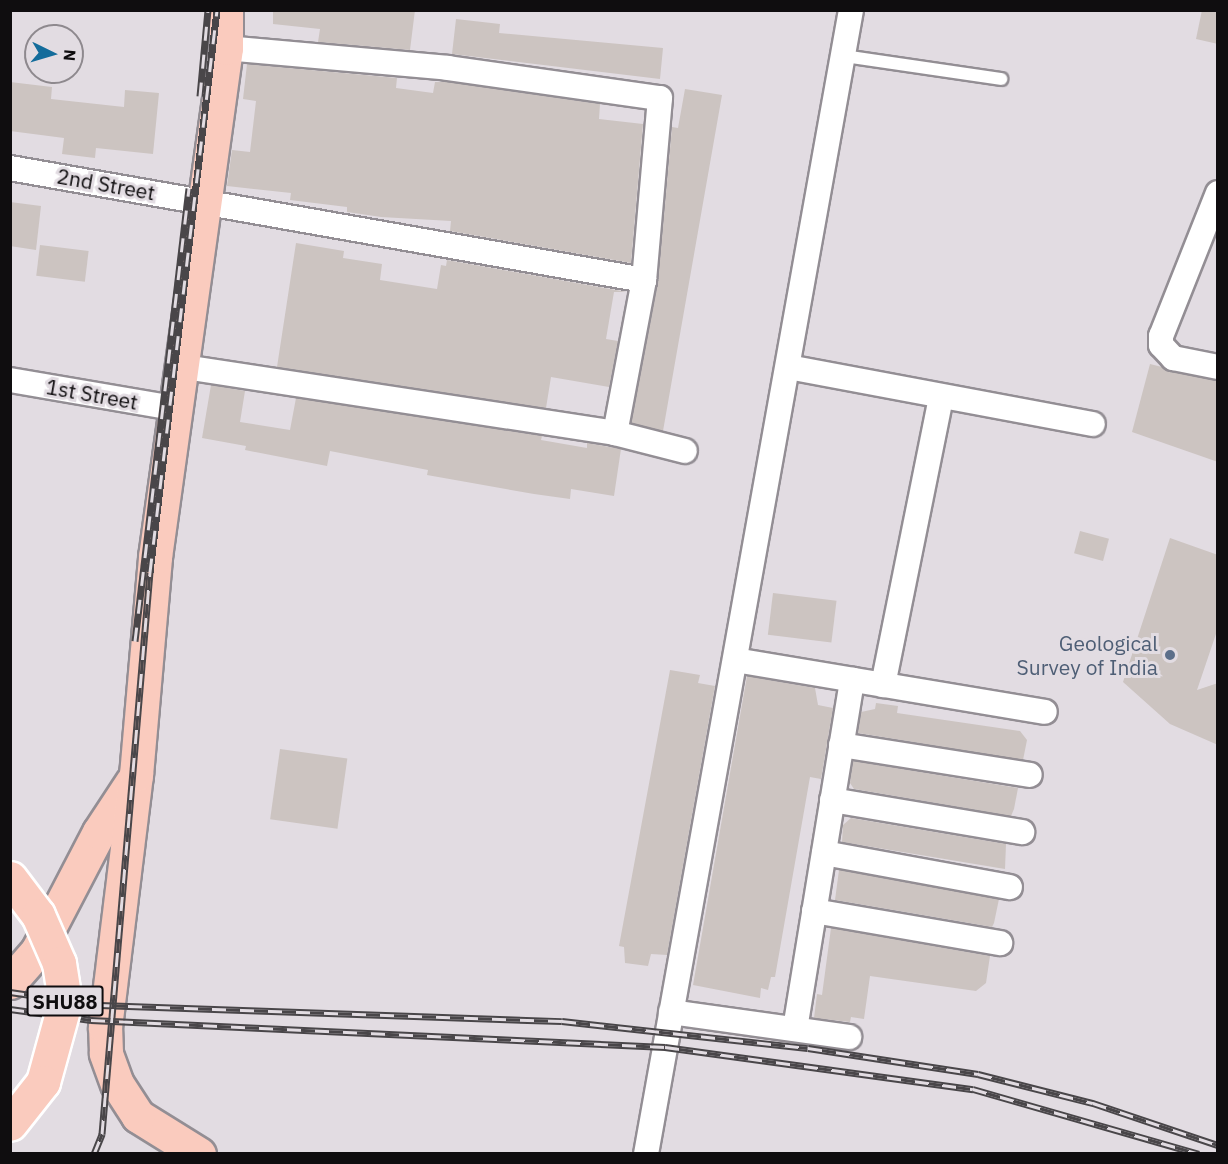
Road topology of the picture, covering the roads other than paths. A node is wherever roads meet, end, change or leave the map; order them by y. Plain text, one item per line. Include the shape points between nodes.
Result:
1 (226, 10) edge
2 (851, 10) edge
3 (226, 48) junction
4 (844, 56) junction
5 (1001, 79) dead end
6 (10, 168) edge
7 (1218, 193) edge
8 (202, 201) junction
9 (644, 280) junction
10 (178, 366) junction
11 (788, 367) junction
12 (1218, 368) edge
13 (10, 380) edge
14 (941, 398) junction
15 (173, 408) junction
16 (1093, 424) dead end
17 (615, 434) junction
18 (685, 451) dead end
19 (735, 660) junction
20 (852, 680) junction
21 (883, 685) junction
22 (1046, 712) dead end
23 (841, 745) junction
24 (136, 775) junction
25 (1030, 775) dead end
26 (832, 800) junction
27 (1022, 832) dead end
28 (824, 854) junction
29 (10, 879) edge
30 (1010, 886) dead end
31 (814, 911) junction
32 (1000, 943) dead end
33 (10, 982) edge
34 (671, 1012) junction
35 (795, 1029) junction
36 (849, 1037) dead end
37 (10, 1124) edge
38 (198, 1154) edge
39 (646, 1154) edge

1 - 3 main road
2 - 4 street
3 - 8 main road
3 - 9 street via 448,68 660,98
4 - 5 lane
4 - 11 street
6 - 8 street, 2nd Street
7 - 12 street via 1161,345 1173,358
8 - 9 street, 2nd Street
8 - 10 main road
9 - 17 street
10 - 15 main road
10 - 17 street
11 - 14 street
11 - 19 street
13 - 15 street, 1st Street
14 - 16 street
14 - 21 street
15 - 24 main road
17 - 18 street
19 - 20 street
19 - 34 street
20 - 21 street
20 - 23 street
21 - 22 street
23 - 25 street
23 - 26 street
24 - 33 main road via 99,832 37,951
24 - 38 main road via 106,1053 117,1084 138,1116
26 - 27 street
26 - 28 street
28 - 30 street
28 - 31 street
29 - 37 main road, SHU88, bridge via 38,915 59,963 65,1002 43,1082
31 - 32 street
31 - 35 street
34 - 35 street
34 - 39 street
35 - 36 street

